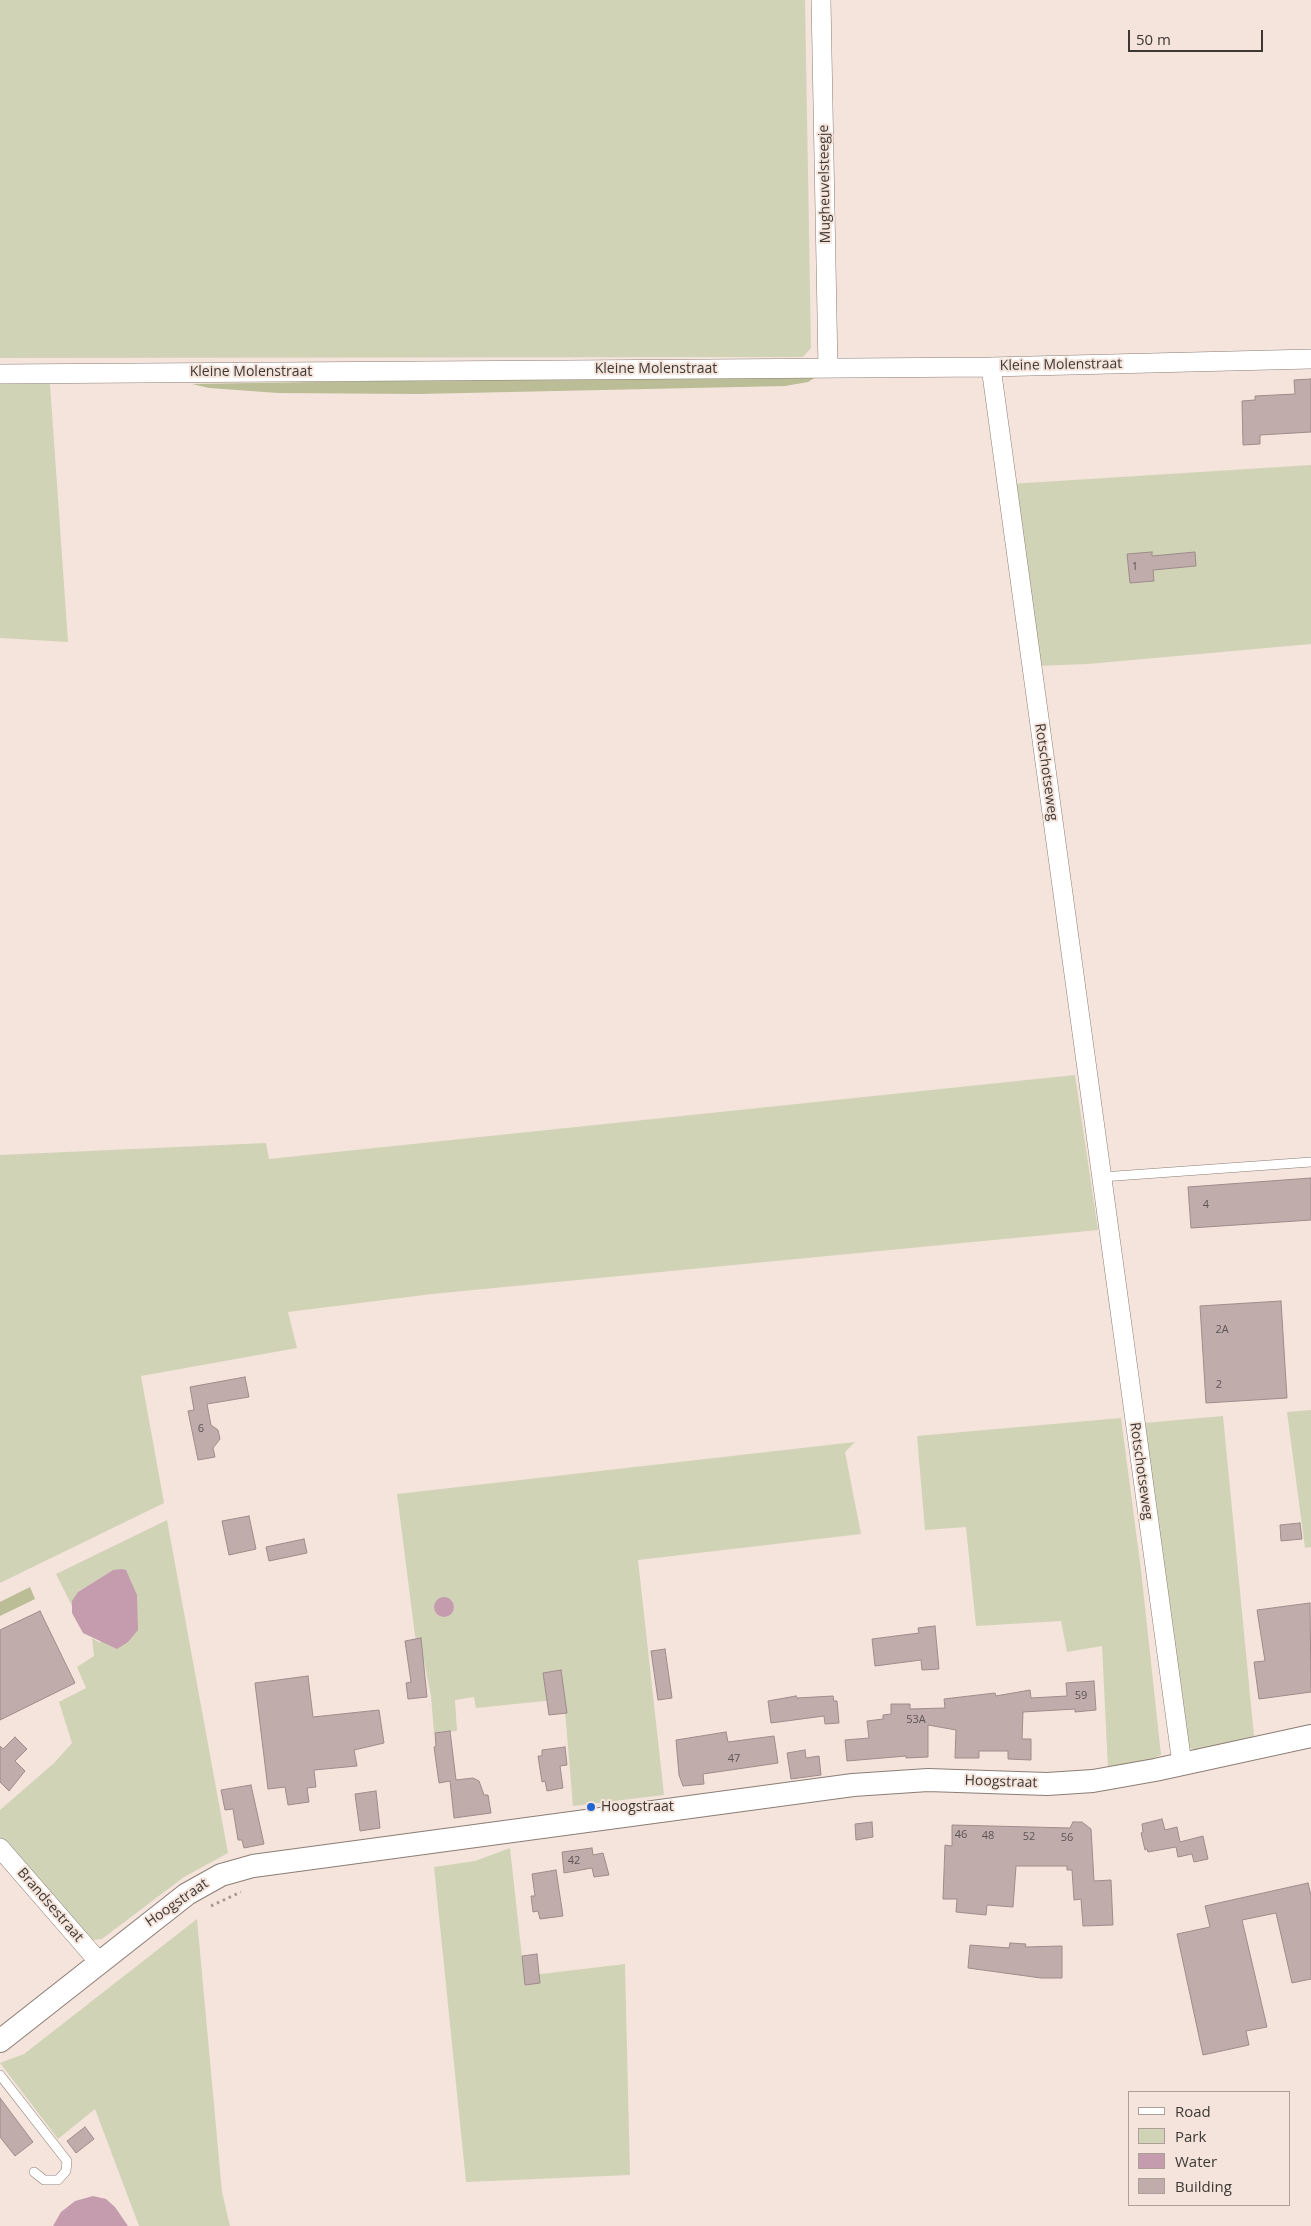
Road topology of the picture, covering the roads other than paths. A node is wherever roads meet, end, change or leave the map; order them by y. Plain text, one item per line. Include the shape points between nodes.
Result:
1 (821, 0) edge
2 (1311, 359) edge
3 (991, 367) junction
4 (828, 368) junction
5 (0, 374) edge
6 (1311, 1162) edge
7 (1102, 1177) junction
8 (1311, 1736) edge
9 (1182, 1764) junction
10 (0, 1848) edge
11 (99, 1962) junction
12 (0, 2041) edge
13 (0, 2075) edge
14 (34, 2172) dead end

1 - 4 street, Mugheuvelsteegje
2 - 3 street, Kleine Molenstraat
3 - 4 street, Kleine Molenstraat
3 - 7 street, Rotschotseweg
4 - 5 street, Kleine Molenstraat
6 - 7 lane
7 - 9 street, Rotschotseweg
8 - 9 street, Hoogstraat
9 - 11 street, Hoogstraat via 1073,1783 928,1780 853,1785 253,1866 221,1874 187,1894
10 - 11 street, Brandsestraat
11 - 12 street, Hoogstraat
13 - 14 lane via 67,2161 66,2171 58,2180 44,2180

